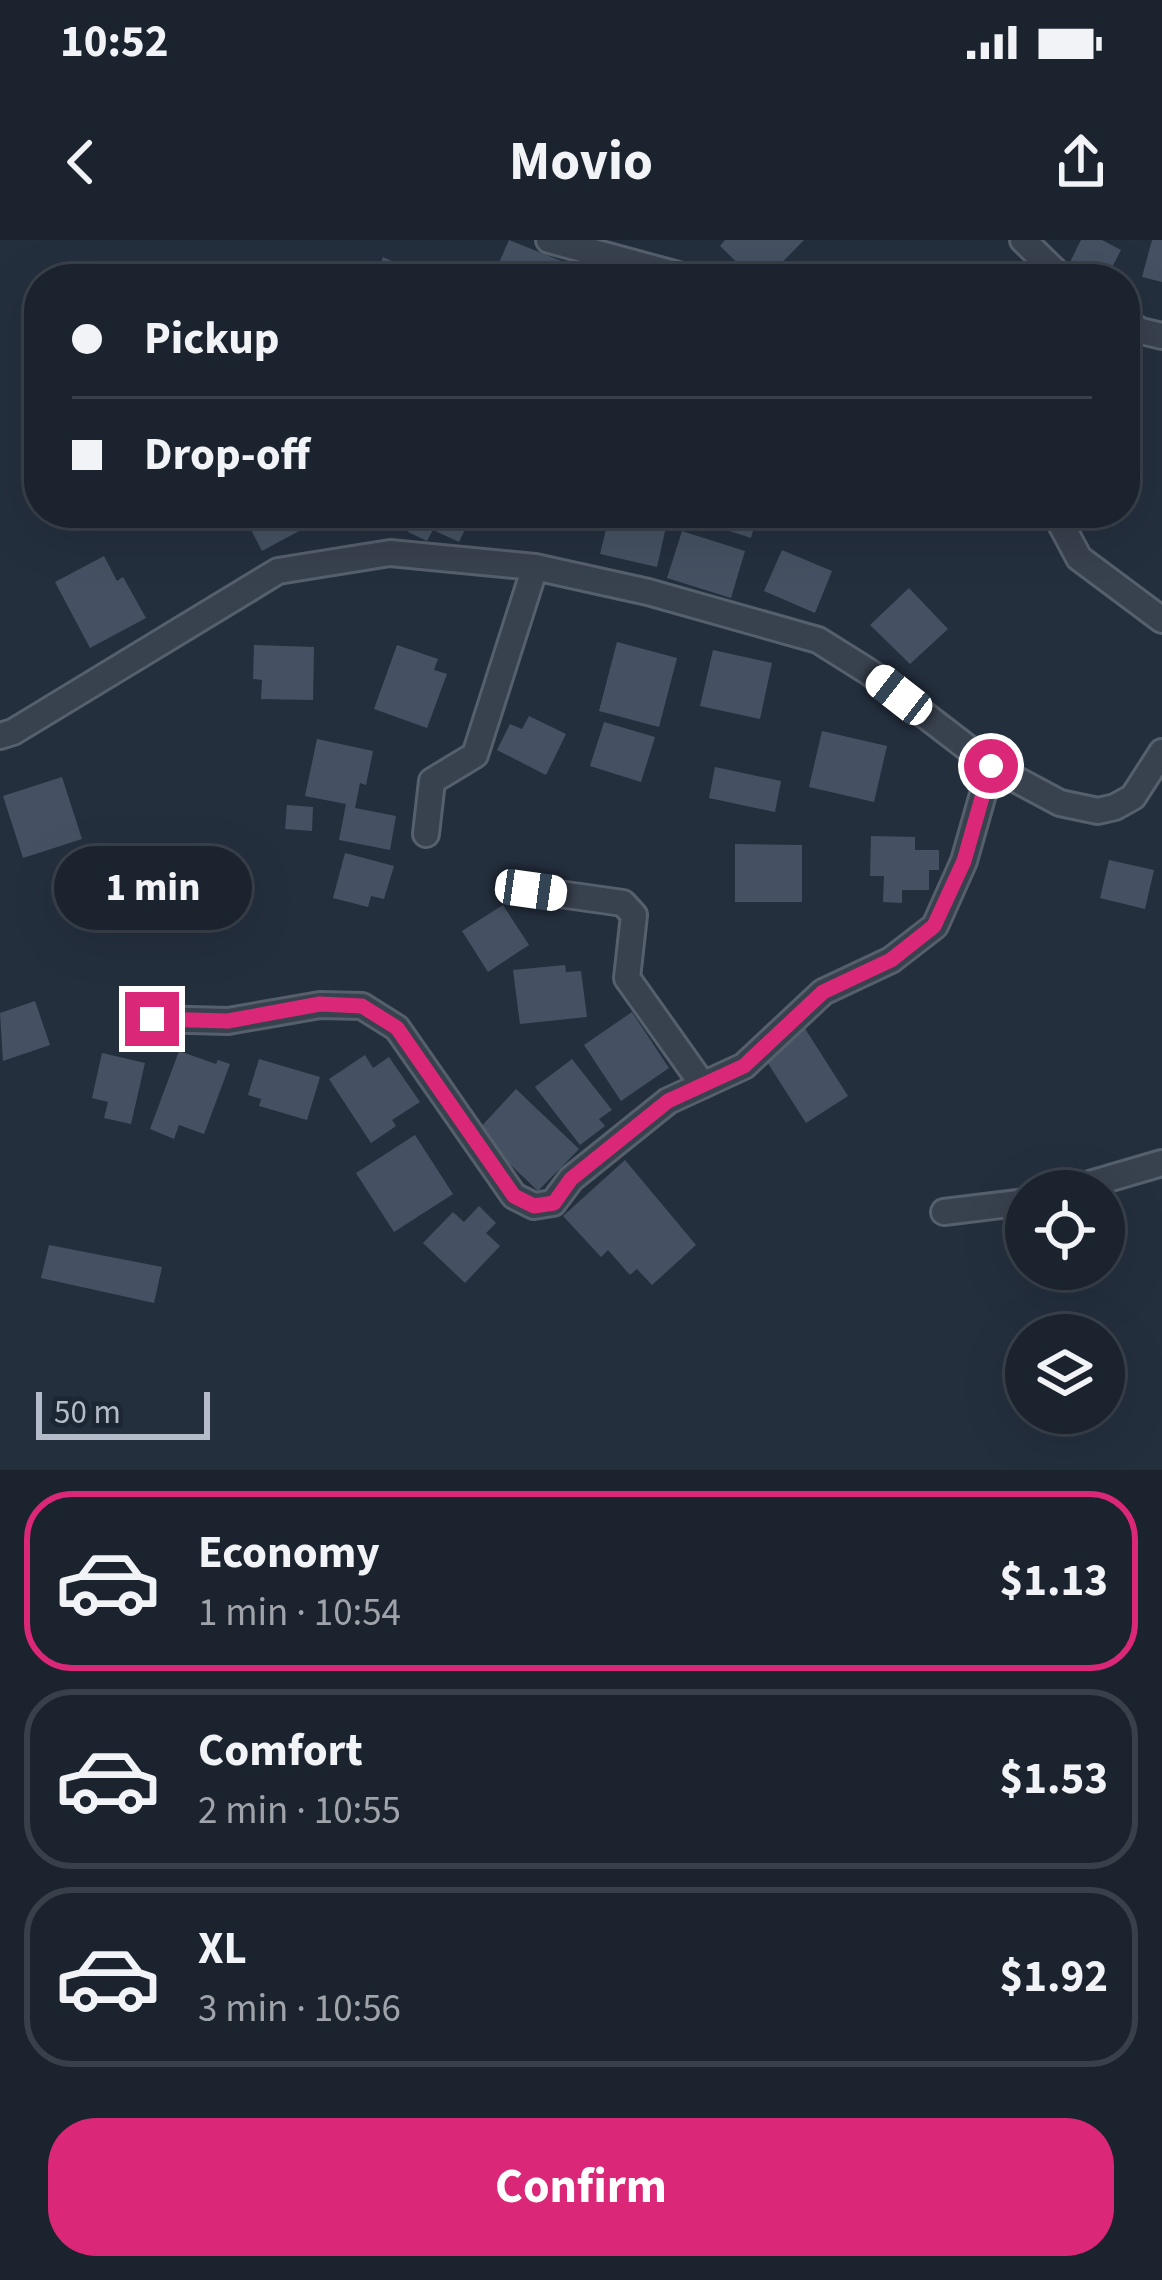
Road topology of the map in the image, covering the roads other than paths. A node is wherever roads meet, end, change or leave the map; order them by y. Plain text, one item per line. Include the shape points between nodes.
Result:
1 (549, 240) edge
2 (1023, 240) edge
3 (638, 264) edge
4 (1048, 264) edge
5 (1063, 528) edge
6 (535, 567) junction
7 (1162, 620) edge
8 (0, 736) edge
9 (1162, 752) edge
10 (991, 766) junction
11 (425, 834) dead end
12 (531, 890) dead end
13 (152, 1019) dead end
14 (703, 1085) junction
15 (1162, 1163) edge
16 (1125, 1174) edge
17 (1005, 1205) edge
18 (944, 1212) dead end

1 - 3 street
2 - 4 street
5 - 7 street via 1078,558
6 - 8 street via 390,553 278,571
6 - 10 street via 818,640
6 - 11 street via 475,755 432,781
9 - 10 street via 1133,797 1098,811 1060,803
10 - 14 street via 964,861 934,926 891,960 823,992 744,1066
12 - 14 street via 623,903 634,915 627,978
13 - 14 street via 228,1021 320,1004 362,1006 397,1028 514,1196 534,1206 554,1203 571,1179 668,1101
15 - 16 street
17 - 18 street

